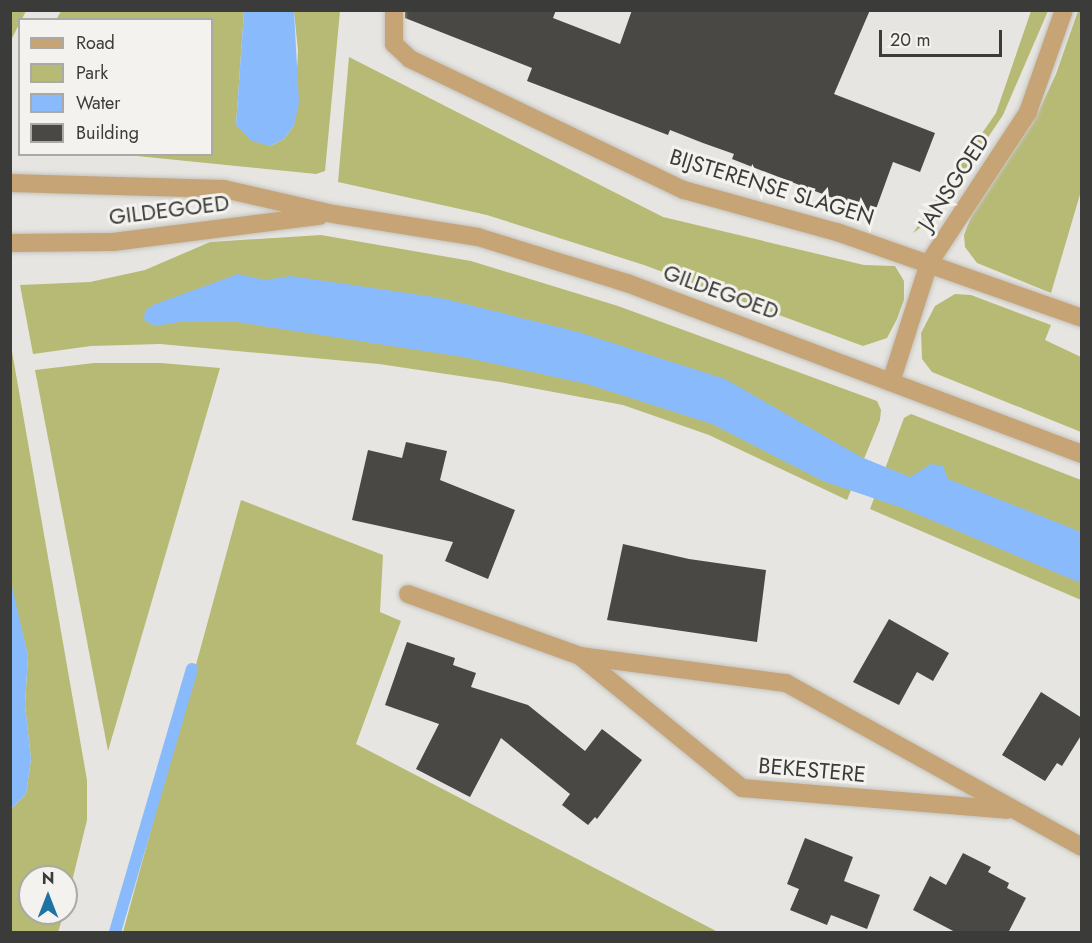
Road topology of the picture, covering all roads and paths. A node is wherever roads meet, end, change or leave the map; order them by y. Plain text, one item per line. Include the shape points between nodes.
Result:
1 (394, 10) edge
2 (1064, 10) edge
3 (10, 183) edge
4 (333, 214) junction
5 (10, 243) edge
6 (929, 263) junction
7 (1082, 318) edge
8 (891, 382) junction
9 (1082, 454) edge
10 (408, 594) dead end
11 (580, 656) junction
12 (1015, 810) junction
13 (1082, 847) edge

1 - 6 street, BIJSTERENSE SLAGEN via 394,44 410,59 673,185
2 - 6 street, JANSGOED via 1028,112
3 - 4 street, GILDEGOED via 224,189
4 - 5 street, GILDEGOED via 112,242
4 - 8 street, GILDEGOED via 478,237 627,283
6 - 7 street, BIJSTERENSE SLAGEN
6 - 8 street, JANSGOED
8 - 9 street, GILDEGOED
10 - 11 street, BEKESTERE
11 - 12 street, BEKESTERE via 786,683
11 - 12 street, BEKESTERE via 742,788
12 - 13 street, BEKESTERE

